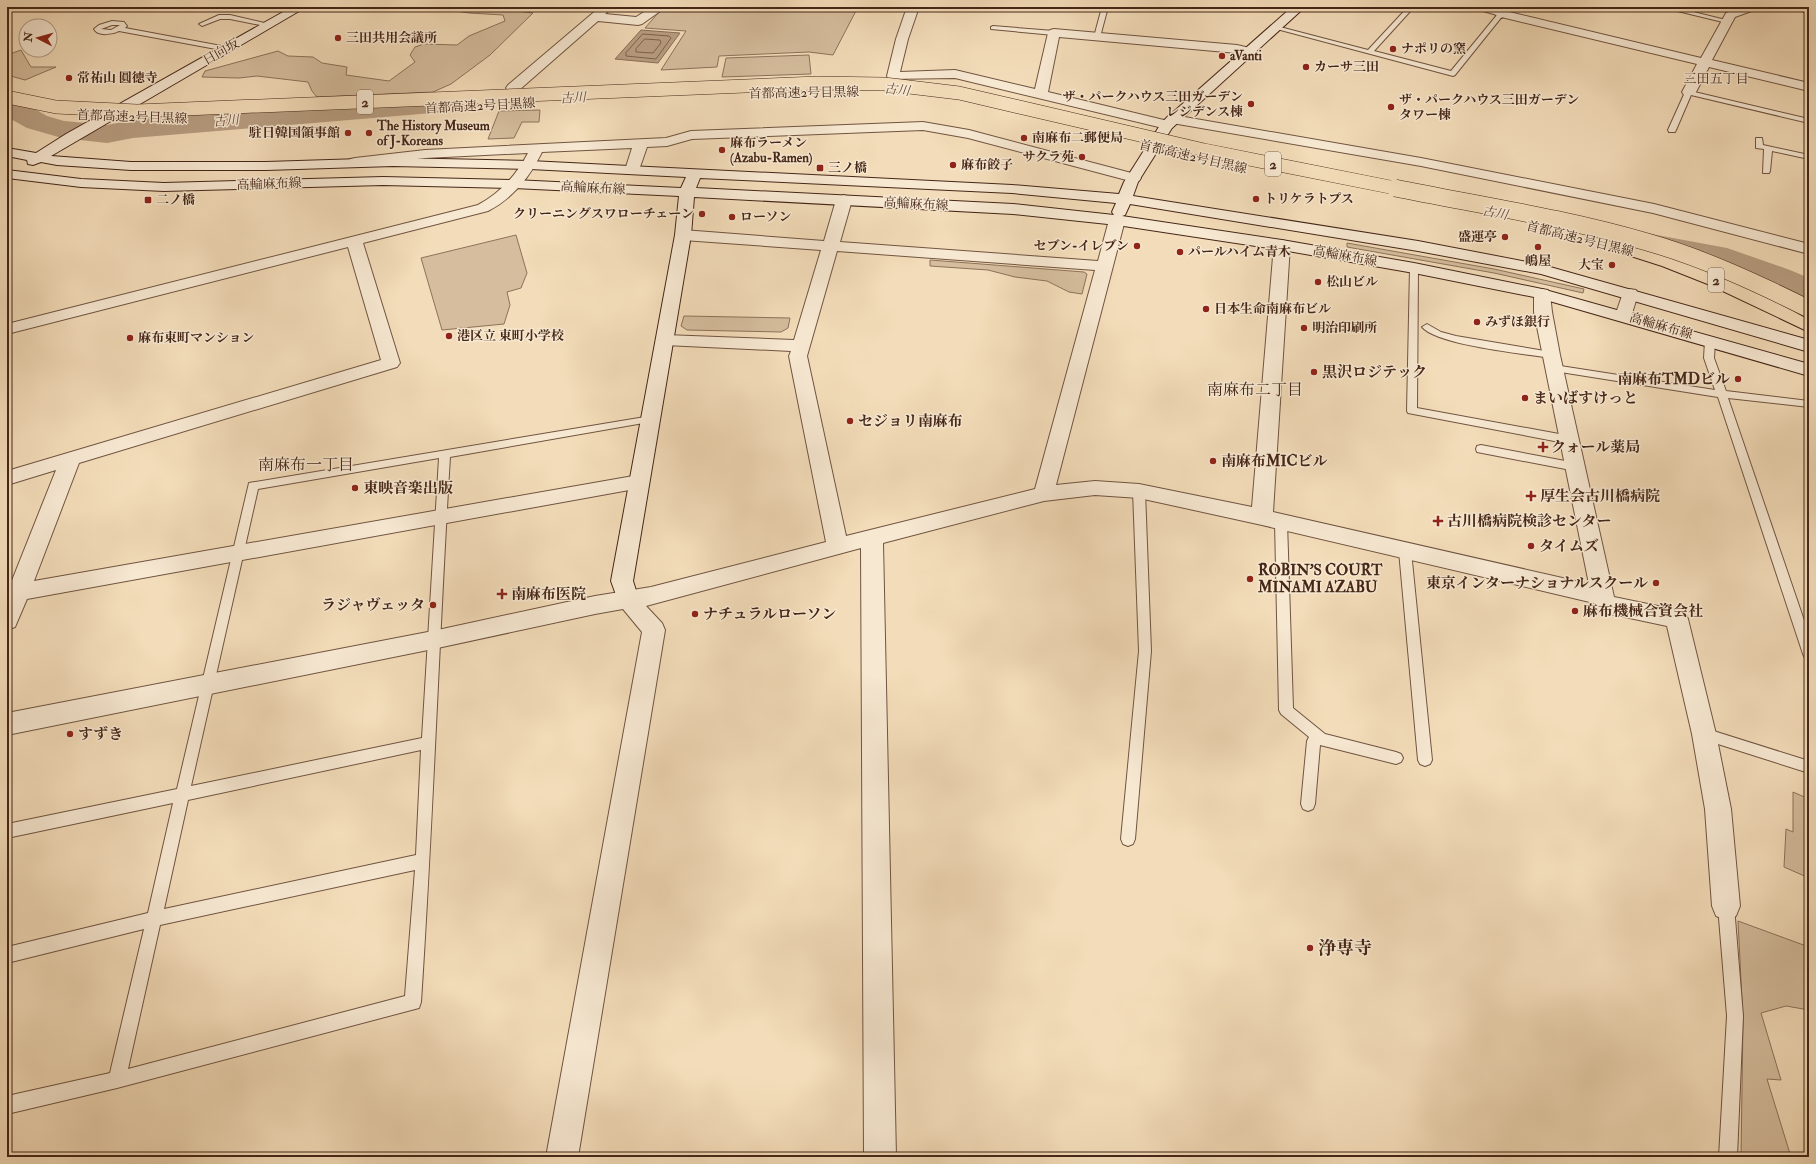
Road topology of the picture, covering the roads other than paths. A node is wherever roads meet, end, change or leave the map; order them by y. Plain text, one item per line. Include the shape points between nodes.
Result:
1 (300, 7) edge
2 (607, 7) edge
3 (660, 7) edge
4 (913, 7) edge
5 (1105, 7) edge
6 (1299, 7) edge
7 (1411, 7) edge
8 (1472, 7) edge
9 (1664, 7) edge
10 (1754, 7) edge
11 (1802, 7) edge
12 (1504, 10) edge
13 (1809, 10) edge
14 (596, 17) junction
15 (1727, 21) junction
16 (202, 24) dead end
17 (270, 24) junction
18 (993, 28) dead end
19 (1276, 28) junction
20 (120, 29) dead end
21 (1054, 33) junction
22 (1097, 37) junction
23 (227, 49) junction
24 (1250, 52) junction
25 (1370, 52) junction
26 (1706, 61) junction
27 (1809, 87) edge
28 (513, 88) dead end
29 (1689, 92) junction
30 (1041, 94) junction
31 (7, 97) edge
32 (7, 103) edge
33 (1809, 121) edge
34 (1167, 126) junction
35 (1672, 130) dead end
36 (1759, 140) dead end
37 (641, 143) junction
38 (537, 148) junction
39 (1768, 148) junction
40 (7, 152) edge
41 (1809, 157) edge
42 (38, 158) junction
43 (348, 162) junction
44 (530, 165) junction
45 (632, 170) junction
46 (1766, 171) dead end
47 (695, 174) junction
48 (9, 176) edge
49 (1134, 178) junction
50 (514, 184) junction
51 (687, 192) junction
52 (1125, 199) junction
53 (844, 200) junction
54 (1117, 220) junction
55 (683, 235) junction
56 (354, 241) junction
57 (1282, 245) junction
58 (830, 246) junction
59 (1809, 249) edge
60 (1104, 266) junction
61 (1414, 268) junction
62 (1542, 294) junction
63 (1630, 294) junction
64 (1809, 309) edge
65 (1624, 316) junction
66 (1427, 327) dead end
67 (1809, 327) edge
68 (7, 329) edge
69 (665, 340) junction
70 (1710, 341) junction
71 (801, 346) junction
72 (1809, 346) edge
73 (1553, 361) junction
74 (1809, 370) edge
75 (1722, 394) junction
76 (1809, 404) edge
77 (651, 419) junction
78 (1570, 440) junction
79 (1481, 449) dead end
80 (445, 454) junction
81 (71, 458) junction
82 (1576, 467) junction
83 (7, 478) edge
84 (639, 482) junction
85 (1139, 492) junction
86 (1044, 494) junction
87 (442, 516) junction
88 (1272, 520) junction
89 (872, 538) junction
90 (838, 547) junction
91 (1405, 551) junction
92 (237, 554) junction
93 (19, 592) junction
94 (1603, 596) junction
95 (628, 600) junction
96 (7, 621) edge
97 (433, 640) junction
98 (1809, 654) edge
99 (208, 684) junction
100 (7, 724) edge
101 (1704, 734) junction
102 (1321, 739) junction
103 (428, 743) junction
104 (1396, 758) dead end
105 (1426, 760) dead end
106 (1809, 767) edge
107 (182, 794) junction
108 (1308, 804) dead end
109 (7, 831) edge
110 (1128, 839) dead end
111 (423, 861) junction
112 (1726, 906) joint
113 (154, 919) junction
114 (7, 955) edge
115 (117, 1080) junction
116 (7, 1105) edge
117 (562, 1157) edge
118 (880, 1157) edge
119 (1728, 1157) edge

1 - 17 street, 日向坂
2 - 14 street
3 - 14 street via 638,21
4 - 30 street via 893,76 955,74
5 - 22 lane
6 - 19 street
7 - 25 lane
8 - 12 lane
9 - 15 lane
10 - 15 street via 1730,15
11 - 13 highway
12 - 25 lane via 1453,74
12 - 26 street
14 - 28 street
15 - 26 street
16 - 17 lane via 230,16
17 - 23 street, 日向坂
18 - 21 lane
19 - 24 street
19 - 25 lane
20 - 23 lane
21 - 22 street
21 - 30 street
22 - 24 street
23 - 42 street, 日向坂, bridge
24 - 34 street
26 - 27 street
26 - 29 street
29 - 33 lane
29 - 35 lane
30 - 34 street
31 - 64 highway, 首都高速2号目黒線 / 2, bridge via 56,107 137,111 817,82 907,86 986,99 1204,150 1545,217 1612,233 1648,242 1722,268
32 - 67 highway, 首都高速2号目黒線 / 2 via 57,113 157,119 819,91 919,97 980,107 1198,159 1605,243 1720,281
34 - 49 street
34 - 59 street via 1420,162 1654,209
36 - 39 lane via 1759,146
37 - 38 street
37 - 45 street
37 - 49 street via 667,142 691,135 923,126 969,134
38 - 43 street via 425,154
38 - 44 street
39 - 41 lane
39 - 46 lane
40 - 42 street, 高輪麻布線
42 - 43 street, 高輪麻布線 via 105,165 169,167
42 - 48 street
43 - 44 street, 高輪麻布線
44 - 45 street, 高輪麻布線
44 - 50 street
45 - 47 street, 高輪麻布線
47 - 51 street
47 - 52 street, 高輪麻布線 via 1012,189
48 - 50 street, 高輪麻布線 via 164,187 383,181
49 - 52 street
50 - 51 street, 高輪麻布線
50 - 56 street via 497,202 483,208
51 - 53 street, 高輪麻布線
51 - 55 street
52 - 54 street
52 - 63 street, 高輪麻布線 via 1458,254 1542,270
53 - 54 street, 高輪麻布線 via 1013,209
53 - 58 street
54 - 57 street, 高輪麻布線
54 - 60 street
55 - 58 street
55 - 69 street
56 - 68 street
56 - 81 street via 391,363
57 - 61 street, 高輪麻布線
57 - 88 street
58 - 60 street
58 - 71 street
60 - 86 street
61 - 62 street, 高輪麻布線
61 - 78 lane via 1412,411
62 - 65 street, 高輪麻布線
62 - 73 street via 1542,312
63 - 65 street
63 - 72 street, 高輪麻布線
65 - 70 street, 高輪麻布線
66 - 73 lane via 1455,340
69 - 71 street
69 - 77 street
70 - 74 street, 高輪麻布線
70 - 75 lane via 1708,358
71 - 90 street via 798,356
73 - 75 lane
73 - 78 street
75 - 76 lane
75 - 98 lane
77 - 80 lane
77 - 84 street
78 - 82 street
79 - 82 lane
80 - 87 lane
80 - 92 lane via 253,486
81 - 83 street
81 - 93 street
82 - 94 street
84 - 87 street
84 - 95 street via 622,580
85 - 86 street via 1094,488
85 - 88 street
85 - 110 lane via 1145,651
86 - 89 street via 957,514
87 - 92 street
87 - 97 lane
88 - 91 street
88 - 102 lane via 1286,710
89 - 90 street
89 - 118 street
90 - 95 street
91 - 94 street
91 - 105 lane
92 - 93 street
92 - 99 lane
93 - 96 street
94 - 101 street via 1606,604 1677,619
95 - 97 street
95 - 117 street via 654,630
97 - 99 street
97 - 103 lane
99 - 100 street
99 - 107 lane
101 - 106 lane
101 - 112 street via 1718,809
102 - 104 lane
102 - 108 lane via 1314,741
103 - 107 lane
103 - 111 lane
107 - 109 lane
107 - 113 lane
111 - 113 lane
111 - 115 lane via 413,1002
112 - 119 lane via 1735,1016
113 - 114 lane
113 - 115 lane
115 - 116 lane

